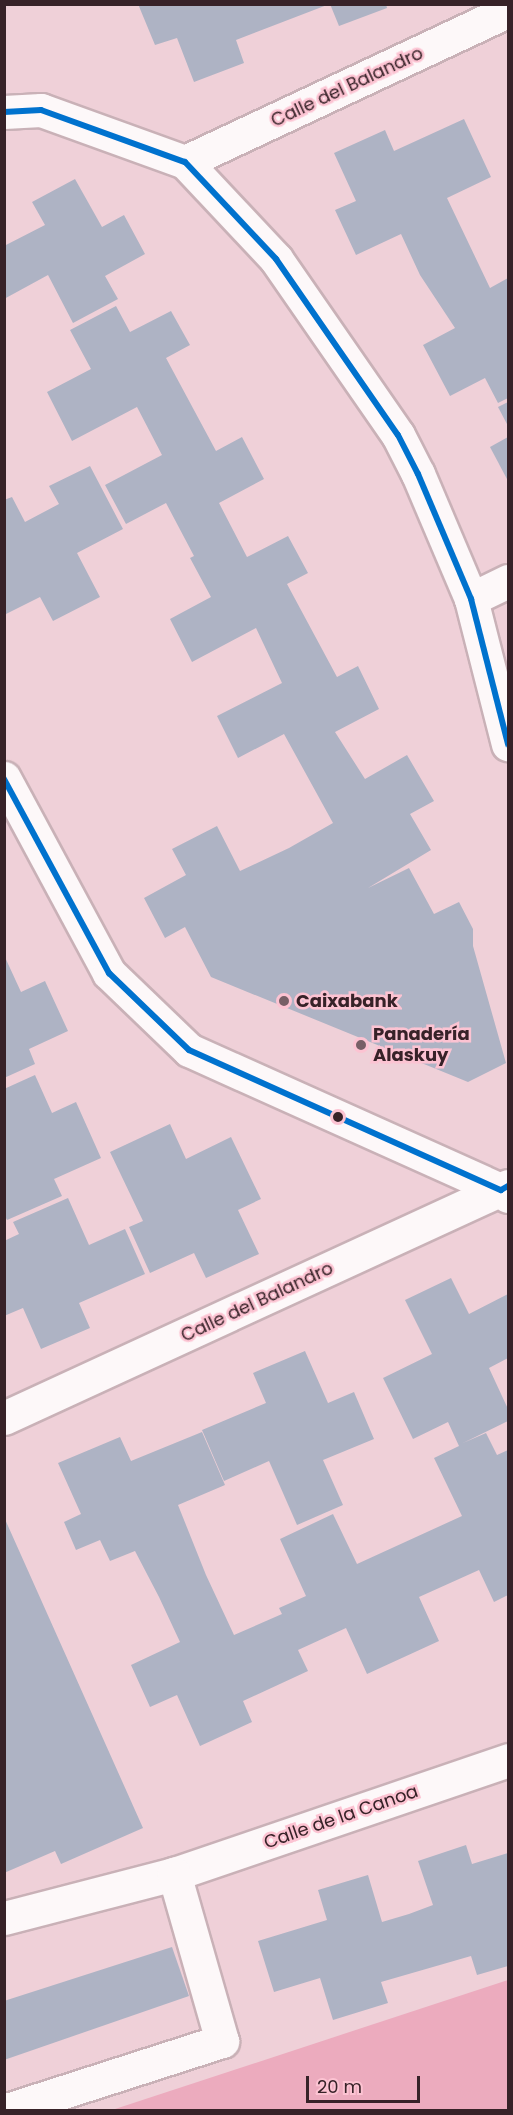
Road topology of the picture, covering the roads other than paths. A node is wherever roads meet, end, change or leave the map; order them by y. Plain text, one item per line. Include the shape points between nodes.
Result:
1 (508, 11) edge
2 (4, 112) edge
3 (185, 162) junction
4 (508, 581) edge
5 (471, 599) junction
6 (508, 744) edge
7 (4, 778) edge
8 (506, 1191) edge
9 (4, 1418) edge
10 (508, 1760) edge
11 (174, 1874) junction
12 (4, 1918) edge
13 (7, 2110) edge

1 - 3 street, Calle del Balandro
2 - 3 street via 41,110
3 - 5 street via 276,259 399,435
4 - 5 street
5 - 6 street
7 - 8 street via 109,973 189,1050
8 - 9 street, Calle del Balandro
10 - 11 street, Calle de la Canoa
11 - 12 street, Calle de la Canoa
11 - 13 street via 222,2041

